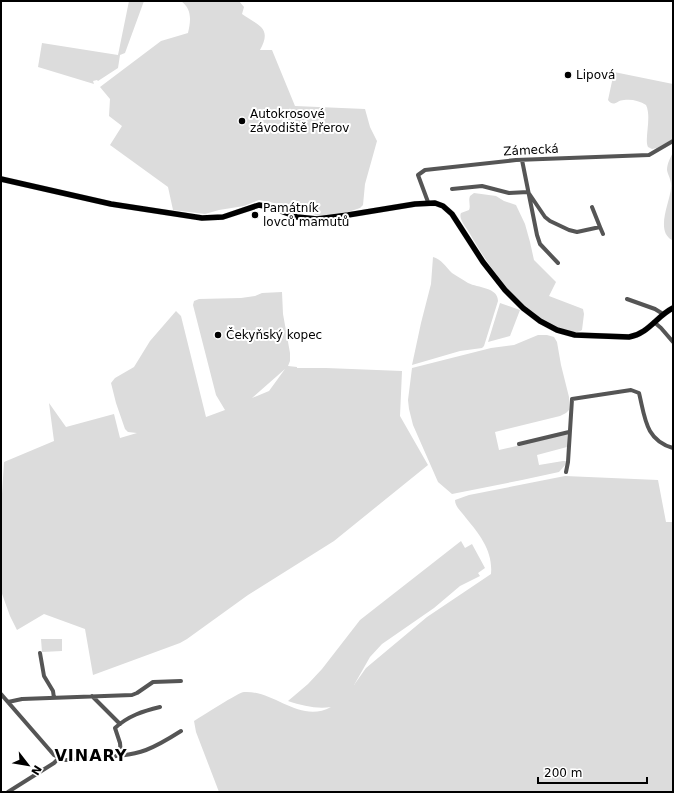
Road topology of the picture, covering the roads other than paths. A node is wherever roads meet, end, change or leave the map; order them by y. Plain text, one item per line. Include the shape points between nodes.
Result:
1 (673, 141) edge
2 (522, 160) junction
3 (1, 178) edge
4 (452, 189) dead end
5 (528, 192) junction
6 (428, 202) junction
7 (592, 207) dead end
8 (600, 227) junction
9 (603, 234) dead end
10 (558, 264) dead end
11 (627, 299) dead end
12 (673, 308) edge
13 (663, 314) junction
14 (654, 322) junction
15 (673, 342) edge
16 (569, 432) junction
17 (519, 444) dead end
18 (673, 448) edge
19 (566, 472) dead end
20 (40, 653) dead end
21 (181, 681) dead end
22 (1, 694) edge
23 (92, 696) junction
24 (54, 698) junction
25 (8, 702) junction
26 (160, 707) dead end
27 (120, 724) junction
28 (181, 731) dead end
29 (121, 754) junction
30 (59, 758) junction
31 (8, 792) edge

1 - 2 street, Zámecká via 649,155
2 - 5 street
2 - 6 street, Zámecká via 425,170 418,175
3 - 6 main road via 111,204 202,218 223,217 259,205 297,217 317,219
4 - 5 street via 482,186 509,193
5 - 8 street via 550,221 577,232
5 - 10 street via 540,244
6 - 14 main road via 440,205 452,214 480,258 505,290 529,313 551,328 579,336 625,338 639,334
7 - 8 street
8 - 9 street
11 - 13 street
12 - 13 main road
13 - 14 main road
14 - 15 street
16 - 17 street
16 - 18 street via 572,399 631,390 640,393 646,425 653,437
16 - 19 street
20 - 24 street via 44,676
21 - 23 street via 153,682 132,695
22 - 25 street
23 - 24 street
23 - 27 street
24 - 25 street
25 - 30 street
26 - 27 street via 142,712
27 - 29 street via 115,728
28 - 29 street via 144,750
29 - 30 street via 72,760
30 - 31 street

